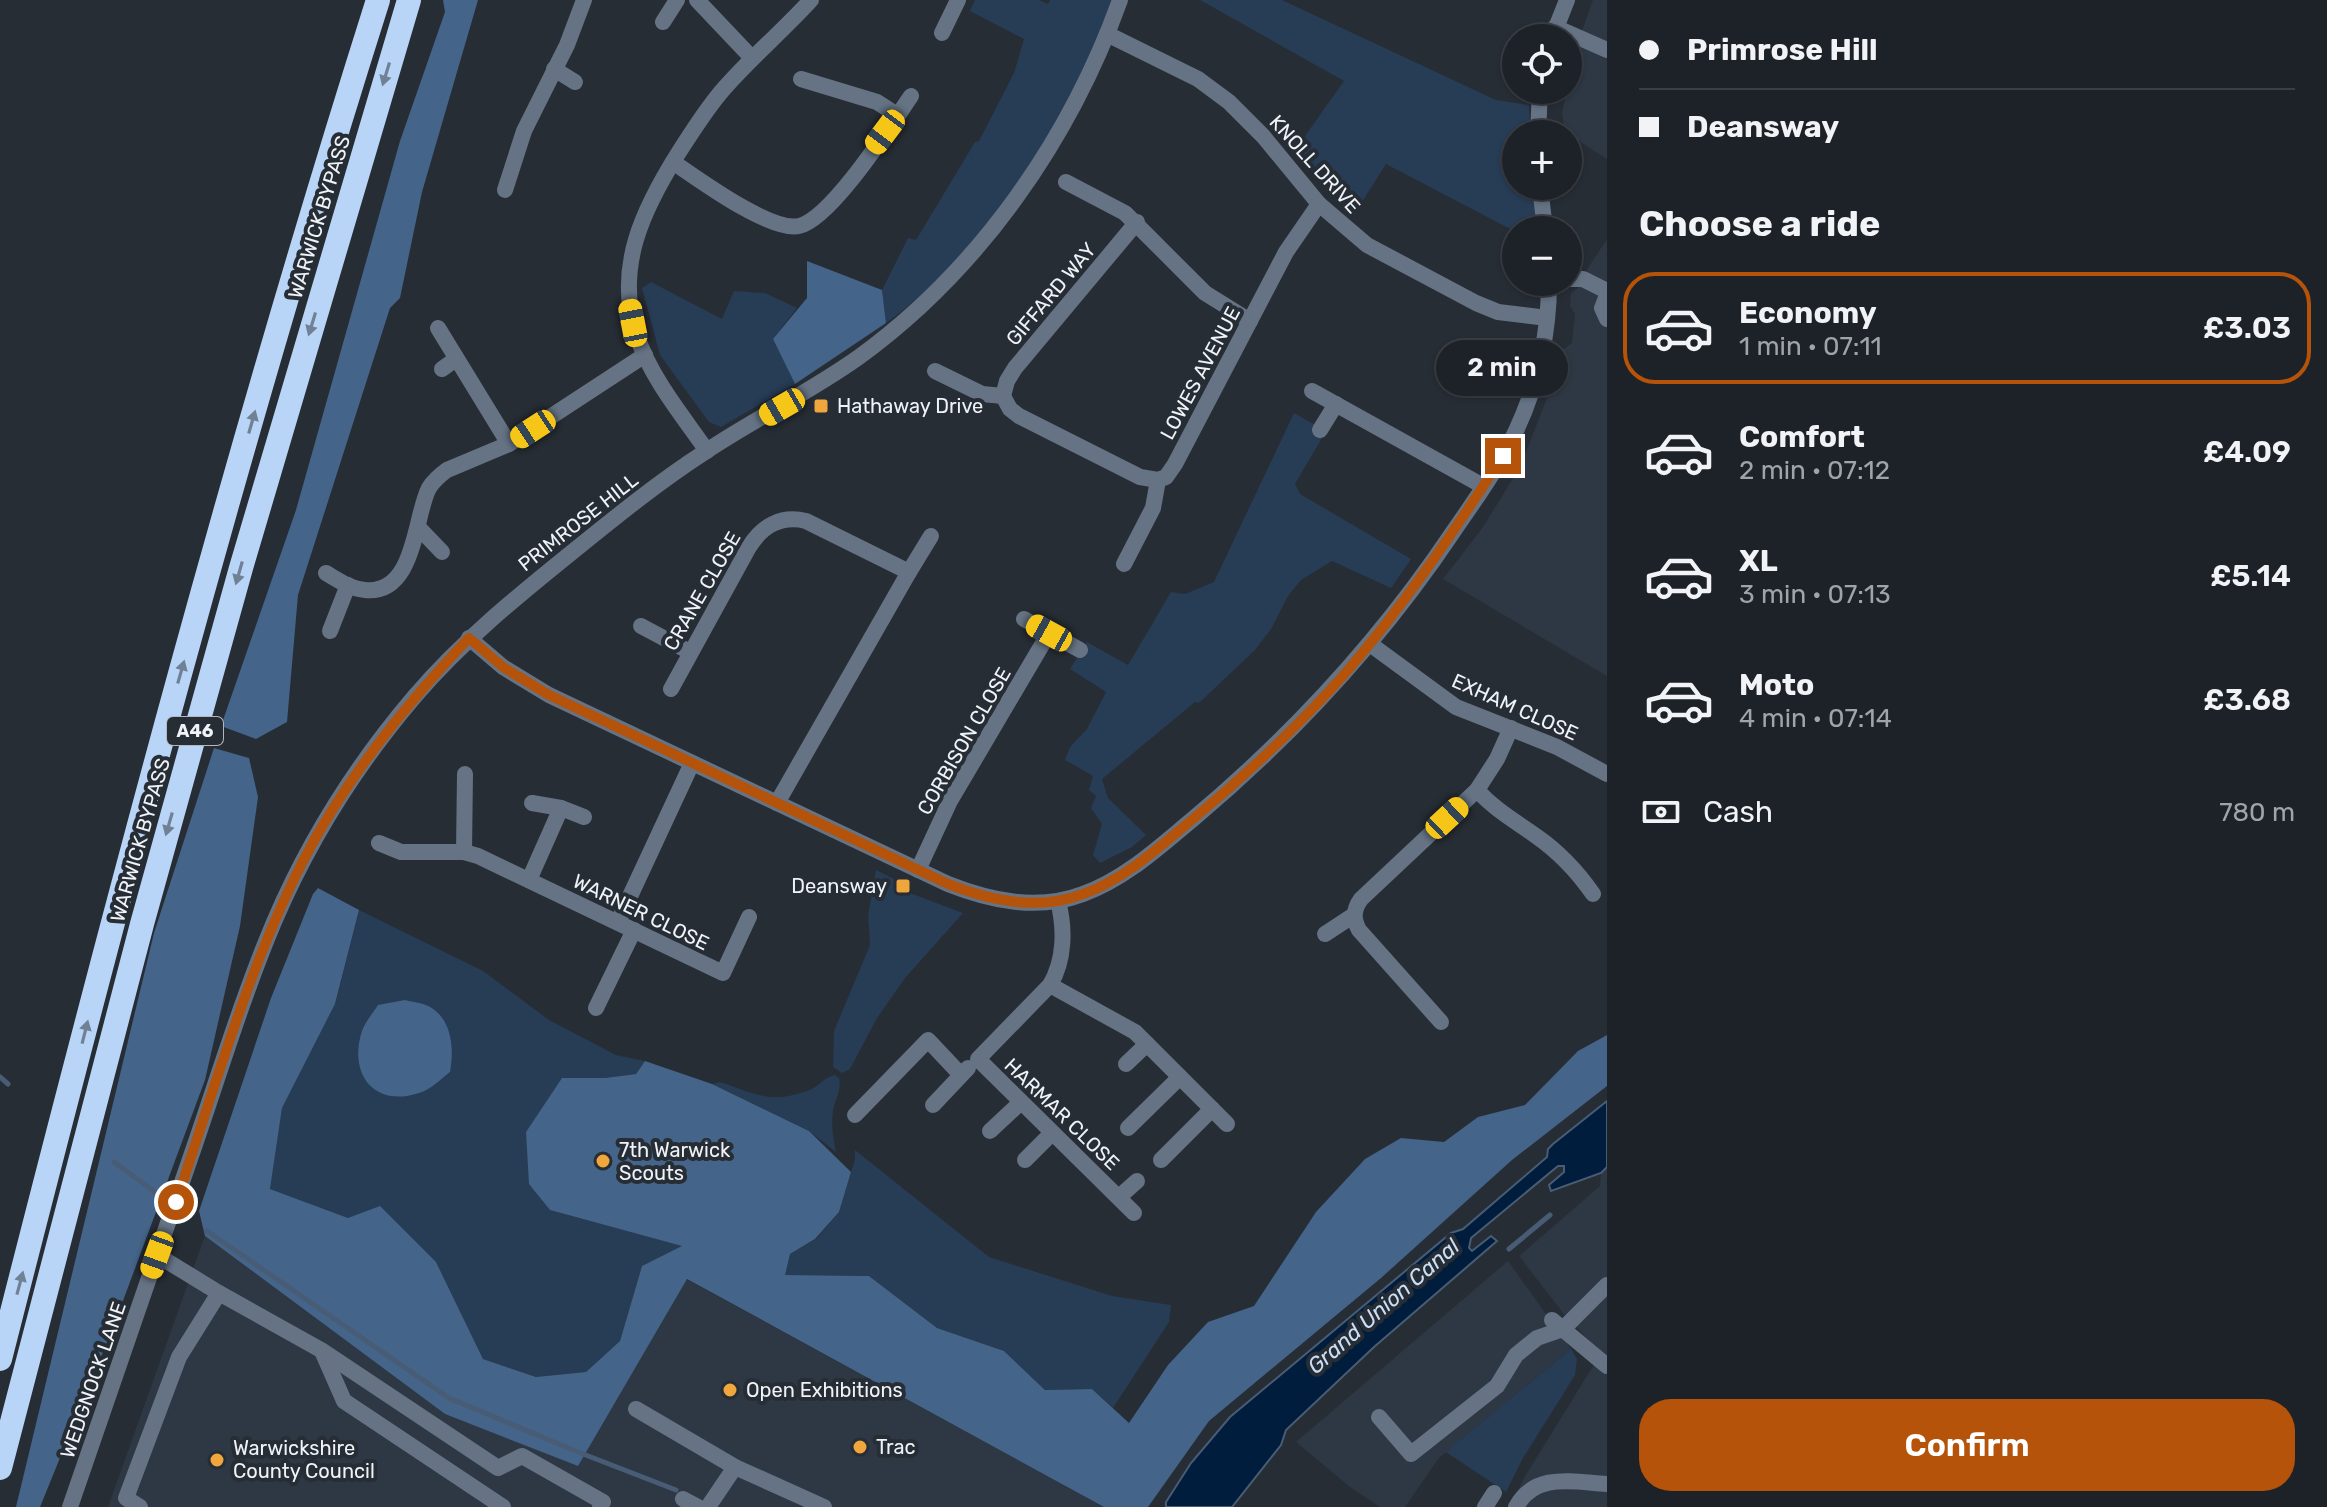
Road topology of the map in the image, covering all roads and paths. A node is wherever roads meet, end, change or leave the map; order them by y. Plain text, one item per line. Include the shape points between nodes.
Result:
1 (378, 0) edge
2 (409, 0) edge
3 (584, 0) edge
4 (677, 0) edge
5 (697, 0) edge
6 (811, 0) edge
7 (958, 0) edge
8 (1120, 0) edge
9 (1567, 0) edge
10 (663, 22) dead end
11 (1558, 24) edge
12 (942, 33) dead end
13 (1107, 34) junction
14 (1582, 42) edge
15 (1607, 50) edge
16 (752, 58) junction
17 (554, 69) junction
18 (801, 79) dead end
19 (575, 82) dead end
20 (911, 96) dead end
21 (897, 115) junction
22 (673, 162) junction
23 (1066, 182) dead end
24 (505, 190) dead end
25 (1319, 204) junction
26 (1137, 222) junction
27 (1582, 279) edge
28 (1607, 293) edge
29 (1548, 296) edge
30 (1547, 318) junction
31 (1607, 319) edge
32 (1250, 321) junction
33 (438, 328) dead end
34 (645, 355) junction
35 (456, 359) junction
36 (442, 369) dead end
37 (935, 371) dead end
38 (1312, 391) dead end
39 (1003, 396) junction
40 (1336, 404) junction
41 (1320, 430) dead end
42 (509, 444) junction
43 (707, 451) junction
44 (1158, 480) junction
45 (1483, 486) junction
46 (418, 527) junction
47 (931, 536) dead end
48 (442, 552) dead end
49 (1124, 564) dead end
50 (909, 572) junction
51 (326, 573) dead end
52 (348, 585) junction
53 (1024, 619) dead end
54 (641, 626) dead end
55 (330, 631) dead end
56 (1049, 633) junction
57 (469, 638) junction
58 (1370, 644) junction
59 (1080, 650) dead end
60 (690, 652) junction
61 (671, 689) dead end
62 (1511, 728) junction
63 (692, 763) junction
64 (465, 774) dead end
65 (1607, 774) edge
66 (1477, 790) junction
67 (532, 803) dead end
68 (777, 803) junction
69 (561, 808) junction
70 (584, 817) dead end
71 (379, 843) dead end
72 (464, 852) junction
73 (918, 870) junction
74 (529, 880) junction
75 (1593, 894) dead end
76 (1058, 901) junction
77 (1354, 915) junction
78 (749, 917) dead end
79 (626, 926) junction
80 (1325, 934) dead end
81 (1050, 985) junction
82 (596, 1008) dead end
83 (1441, 1022) dead end
84 (1147, 1044) junction
85 (978, 1059) junction
86 (1126, 1064) dead end
87 (959, 1077) junction
88 (1180, 1077) junction
89 (1021, 1102) junction
90 (933, 1105) dead end
91 (1212, 1109) junction
92 (855, 1115) dead end
93 (1227, 1124) dead end
94 (1128, 1128) dead end
95 (990, 1131) dead end
96 (1052, 1133) junction
97 (1025, 1160) dead end
98 (1161, 1160) dead end
99 (185, 1175) joint
100 (1137, 1181) dead end
101 (1119, 1197) junction
102 (1134, 1213) dead end
103 (157, 1255) junction
104 (1607, 1285) edge
105 (219, 1293) junction
106 (1557, 1324) junction
107 (321, 1350) junction
108 (0, 1359) edge
109 (1607, 1366) edge
110 (636, 1409) dead end
111 (1379, 1417) dead end
112 (735, 1467) junction
113 (0, 1468) edge
114 (1607, 1484) edge
115 (70, 1507) edge
116 (140, 1507) edge
117 (503, 1507) edge
118 (600, 1507) edge
119 (708, 1507) edge
120 (824, 1507) edge
121 (1516, 1507) edge

108 -> 1 highway, WARWICK BYPASS / A46 via 139,819
2 -> 113 highway, WARWICK BYPASS / A46 via 150,894
3 - 17 street
4 - 10 street
5 - 16 street
6 - 16 street
7 - 12 street
8 - 13 street, PRIMROSE HILL
9 - 11 street
13 - 25 street, KNOLL DRIVE via 1198,79 1229,102
13 - 43 street, PRIMROSE HILL via 1046,153 957,269 861,356
14 - 15 street
16 - 22 street via 707,110
17 - 19 street
17 - 24 street via 524,131
18 - 21 street via 877,102
20 - 21 street
21 - 22 street via 828,208 798,226 758,216
22 - 34 street via 643,217 628,269 633,323
23 - 26 street
25 - 30 street, KNOLL DRIVE via 1367,245 1463,298 1498,312
25 - 32 street, LOWES AVENUE via 1286,252
26 - 32 street via 1205,293
26 - 39 street, GIFFARD WAY via 1015,368
27 - 28 street
28 - 31 street via 1602,308
29 - 30 street
30 - 45 street via 1527,405
32 - 44 street, LOWES AVENUE via 1175,464
33 - 35 street
34 - 42 street
34 - 43 street
35 - 36 street
35 - 42 street
37 - 39 street via 982,394
38 - 40 street
39 - 44 street via 1019,416 1140,477
40 - 41 street
40 - 45 street
42 - 46 street via 439,476 429,489
43 - 57 street, PRIMROSE HILL via 615,517
44 - 49 street, LOWES AVENUE via 1153,508
45 - 58 street
46 - 48 street
46 - 52 street via 409,558 395,578 372,590
47 - 50 street
50 - 60 street, CRANE CLOSE via 806,521 774,523 754,539
50 - 68 street
51 - 52 street
52 - 55 street
53 - 56 street
54 - 60 street
56 - 59 street
56 - 73 street, CORBISON CLOSE via 950,801
57 - 63 street via 522,680
57 - 99 street, PRIMROSE HILL via 351,780 303,862 261,955
58 - 62 street, EXHAM CLOSE via 1456,707
58 - 76 street via 1280,741 1179,831 1106,884
60 - 61 street, CRANE CLOSE
62 - 65 street, EXHAM CLOSE
62 - 66 street
63 - 68 street
63 - 79 street
64 - 72 street
66 - 75 street via 1564,859
66 - 77 street via 1361,899
67 - 69 street
68 - 73 street
69 - 70 street
69 - 74 street
71 - 72 street, WARNER CLOSE via 401,852
72 - 74 street, WARNER CLOSE
73 - 76 street via 992,899
74 - 79 street, WARNER CLOSE
76 - 81 street, HARMAR CLOSE via 1063,927 1060,961
77 - 80 street
77 - 83 street via 1364,937
78 - 79 street, WARNER CLOSE via 723,973
79 - 82 street
81 - 84 street
81 - 85 street, HARMAR CLOSE
84 - 86 street
84 - 88 street
85 - 87 street, HARMAR CLOSE
85 - 89 street, HARMAR CLOSE
87 - 90 street, HARMAR CLOSE
87 - 92 street via 928,1040
88 - 91 street
88 - 94 street
89 - 95 street
89 - 96 street, HARMAR CLOSE
91 - 93 street
91 - 98 street
96 - 97 street
96 - 101 street, HARMAR CLOSE
99 - 103 street, WEDGNOCK LANE
100 - 101 street, HARMAR CLOSE
101 - 102 street, HARMAR CLOSE
103 - 105 street
103 - 115 street, WEDGNOCK LANE
104 - 106 street
105 - 107 street
105 - 116 street via 179,1357 131,1484 126,1498
106 - 109 street
106 - 111 street via 1516,1355 1497,1386 1411,1454
107 - 117 street via 344,1401
107 - 118 street via 498,1468 522,1456 603,1502
110 - 112 street
112 - 119 street
112 - 120 street
114 - 121 street via 1550,1481 1525,1492

